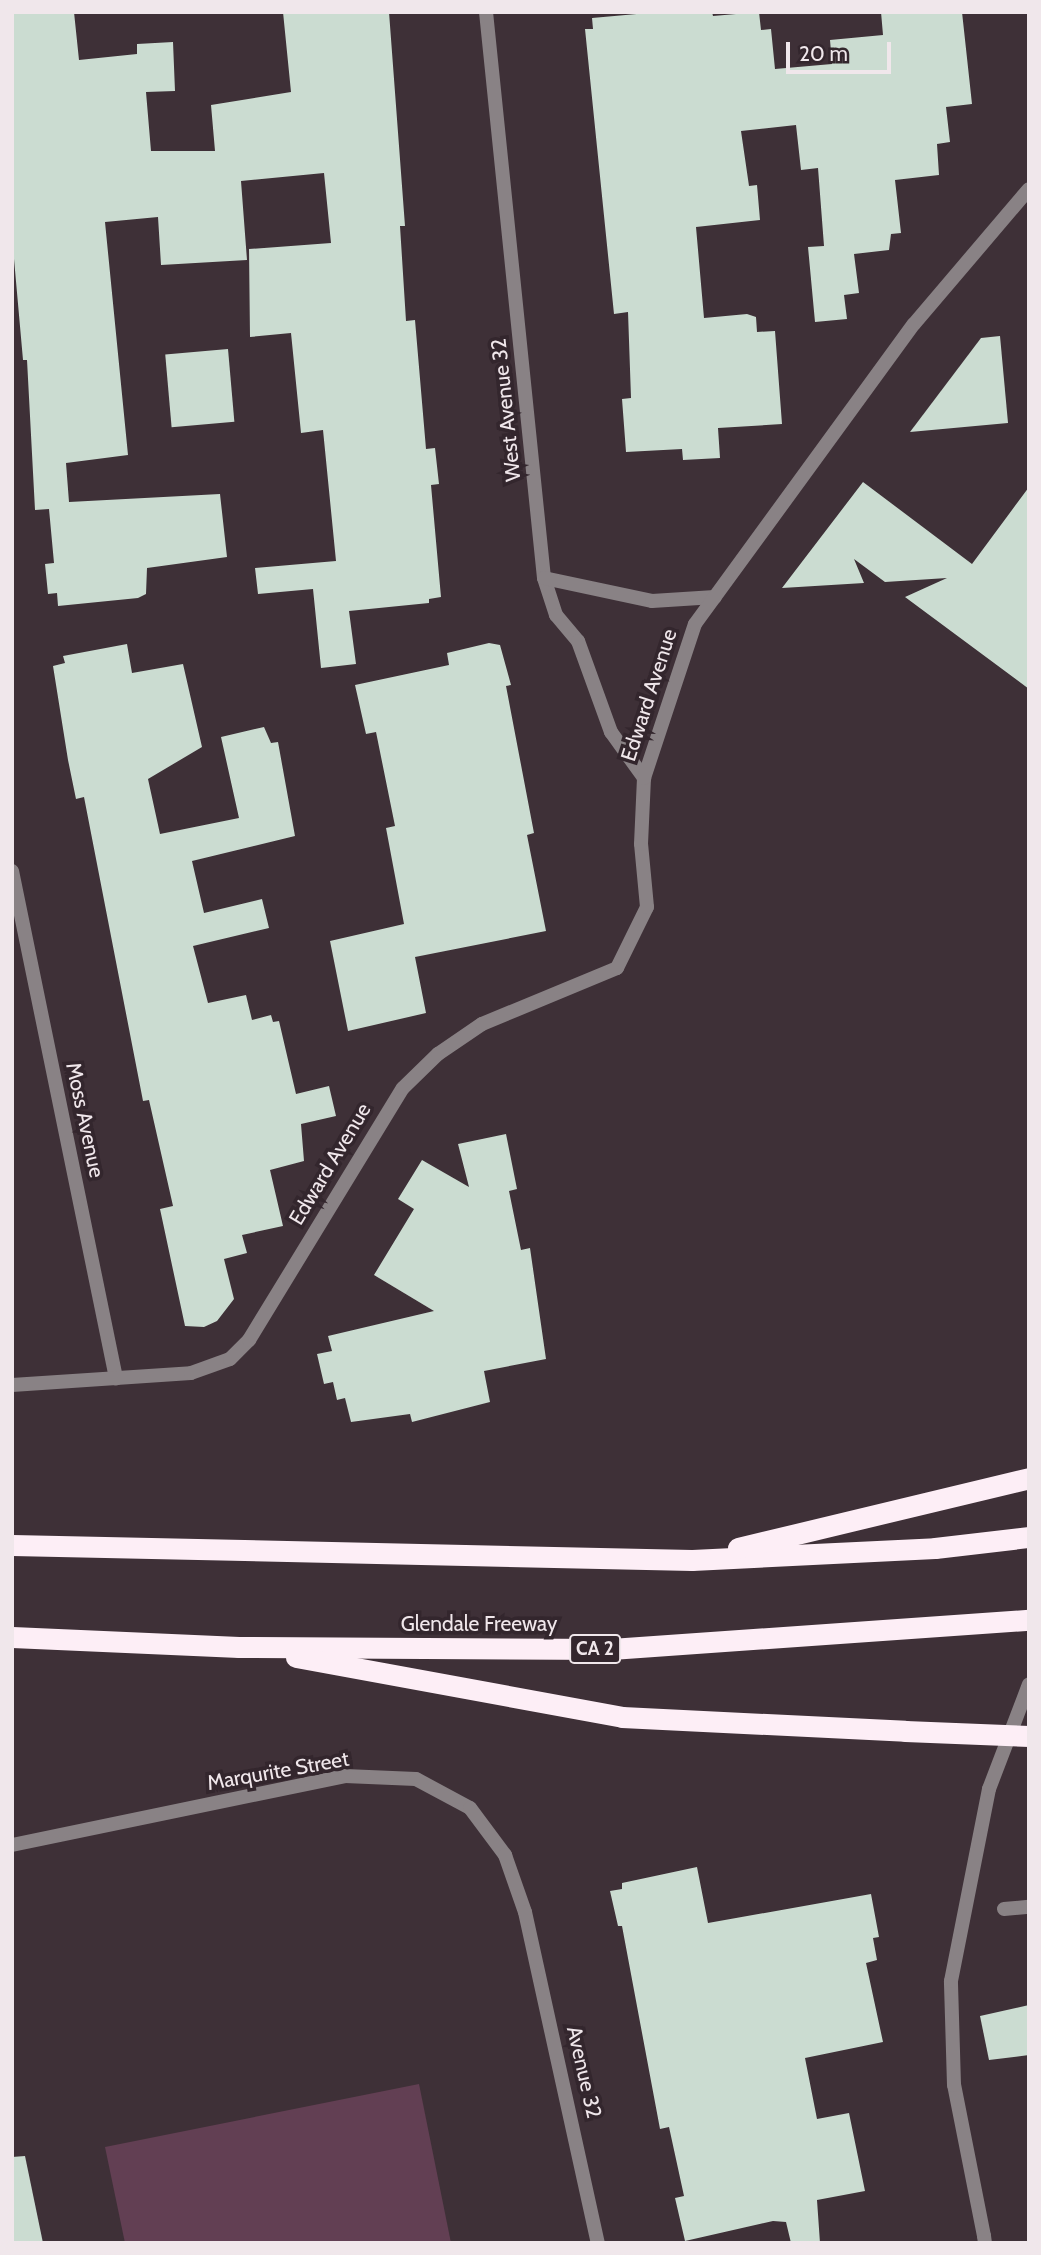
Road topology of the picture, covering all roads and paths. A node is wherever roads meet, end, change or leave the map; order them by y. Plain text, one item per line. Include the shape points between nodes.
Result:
1 (486, 12) edge
2 (1029, 189) edge
3 (544, 578) junction
4 (715, 597) junction
5 (643, 778) junction
6 (12, 871) edge
7 (116, 1378) junction
8 (12, 1385) edge
9 (1029, 1478) edge
10 (1029, 1537) edge
11 (12, 1545) edge
12 (692, 1560) junction
13 (1029, 1620) edge
14 (12, 1637) edge
15 (239, 1647) junction
16 (1029, 1684) edge
17 (1029, 1736) edge
18 (12, 1845) edge
19 (1029, 1907) edge
20 (1004, 1909) dead end
21 (524, 1912) joint
22 (985, 2239) edge
23 (598, 2243) edge

1 - 3 street, West Avenue 32
2 - 4 street, Edward Avenue via 914,324
3 - 4 street via 652,601
3 - 5 street, West Avenue 32 via 556,615 578,641 611,732
4 - 5 street, Edward Avenue via 695,624
5 - 7 street, Edward Avenue via 641,844 647,907 617,968 482,1024 438,1054 403,1088 250,1340 230,1359 191,1373
6 - 7 street, Moss Avenue
7 - 8 street, Edward Avenue
9 - 12 highway
10 - 12 highway
11 - 12 highway
13 - 15 highway, Glendale Freeway / CA 2 via 611,1649
14 - 15 highway, Glendale Freeway / CA 2
15 - 17 highway, bridge via 622,1717
16 - 22 street via 989,1789 951,1981 954,2085
18 - 21 street, Marqurite Street via 345,1776 416,1779 470,1808 505,1854
19 - 20 street
21 - 23 street, Avenue 32

